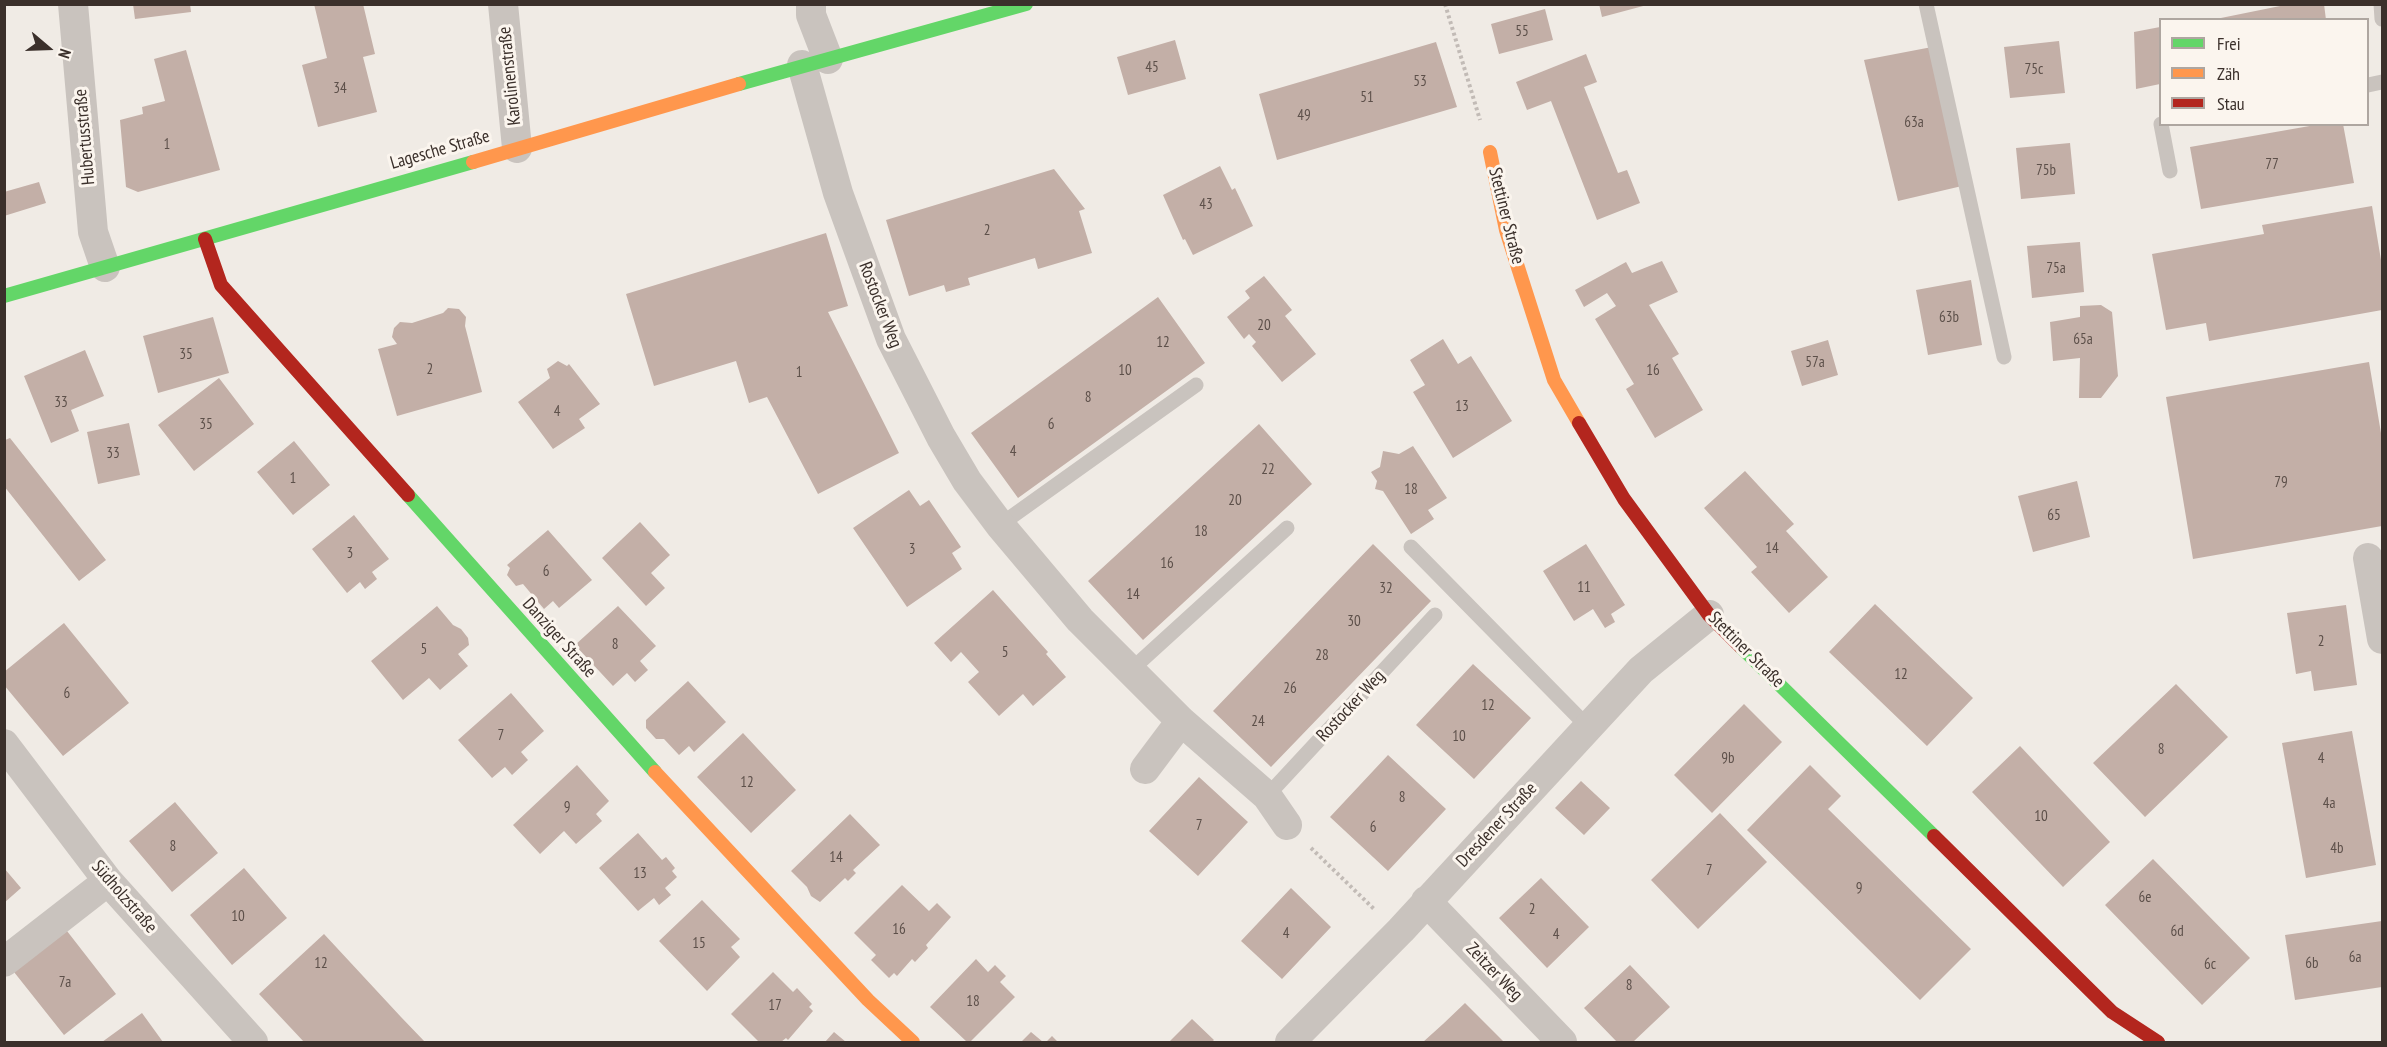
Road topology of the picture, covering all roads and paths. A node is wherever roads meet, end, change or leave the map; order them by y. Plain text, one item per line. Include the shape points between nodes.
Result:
1 (73, 4) edge
2 (503, 4) edge
3 (811, 4) edge
4 (1026, 4) edge
5 (1445, 4) edge
6 (1926, 4) edge
7 (2380, 4) edge
8 (2382, 19) edge
9 (815, 62) junction
10 (2160, 126) edge
11 (517, 148) junction
12 (1490, 152) joint
13 (2170, 171) dead end
14 (205, 239) junction
15 (105, 267) junction
16 (4, 296) edge
17 (2004, 357) dead end
18 (1196, 385) dead end
19 (1000, 525) junction
20 (1287, 528) dead end
21 (1411, 547) dead end
22 (2368, 558) dead end
23 (1435, 615) dead end
24 (1709, 615) junction
25 (2382, 639) edge
26 (1131, 670) junction
27 (1180, 721) junction
28 (1588, 727) junction
29 (4, 744) edge
30 (1144, 769) dead end
31 (1267, 796) junction
32 (1287, 825) joint
33 (108, 881) junction
34 (1426, 901) junction
35 (1401, 930) junction
36 (4, 962) edge
37 (253, 1042) edge
38 (913, 1042) edge
39 (1290, 1042) edge
40 (1562, 1042) edge
41 (2158, 1042) edge

1 - 15 street, Hubertusstraße via 93,232
2 - 11 street, Karolinenstraße
3 - 9 street, Rostocker Weg
4 - 9 street, Lagesche Straße
5 - 12 path
6 - 17 lane
7 - 8 lane
9 - 11 street, Lagesche Straße
9 - 19 street, Rostocker Weg via 838,193 891,339 941,437
10 - 13 lane
11 - 14 street, Lagesche Straße
12 - 24 street, Stettiner Straße via 1506,230 1554,380 1624,499
14 - 15 street, Lagesche Straße
14 - 38 street, Danziger Straße via 221,285 642,758 868,1000
15 - 16 street, Lagesche Straße
18 - 19 lane
19 - 26 street, Rostocker Weg via 1080,620
20 - 26 lane
21 - 28 lane
22 - 25 street
23 - 31 lane, Rostocker Weg
24 - 28 street, Dresdener Straße via 1641,670
24 - 41 street, Stettiner Straße via 2112,1012
26 - 27 street, Rostocker Weg
27 - 30 street
27 - 31 street, Rostocker Weg
28 - 34 street, Dresdener Straße
29 - 33 street, Südholzstraße
31 - 32 street, Rostocker Weg
32 - 35 path
33 - 36 street
33 - 37 street, Südholzstraße
34 - 35 street, Dresdener Straße
34 - 40 street, Zeitzer Weg
35 - 39 street, Dresdener Straße

